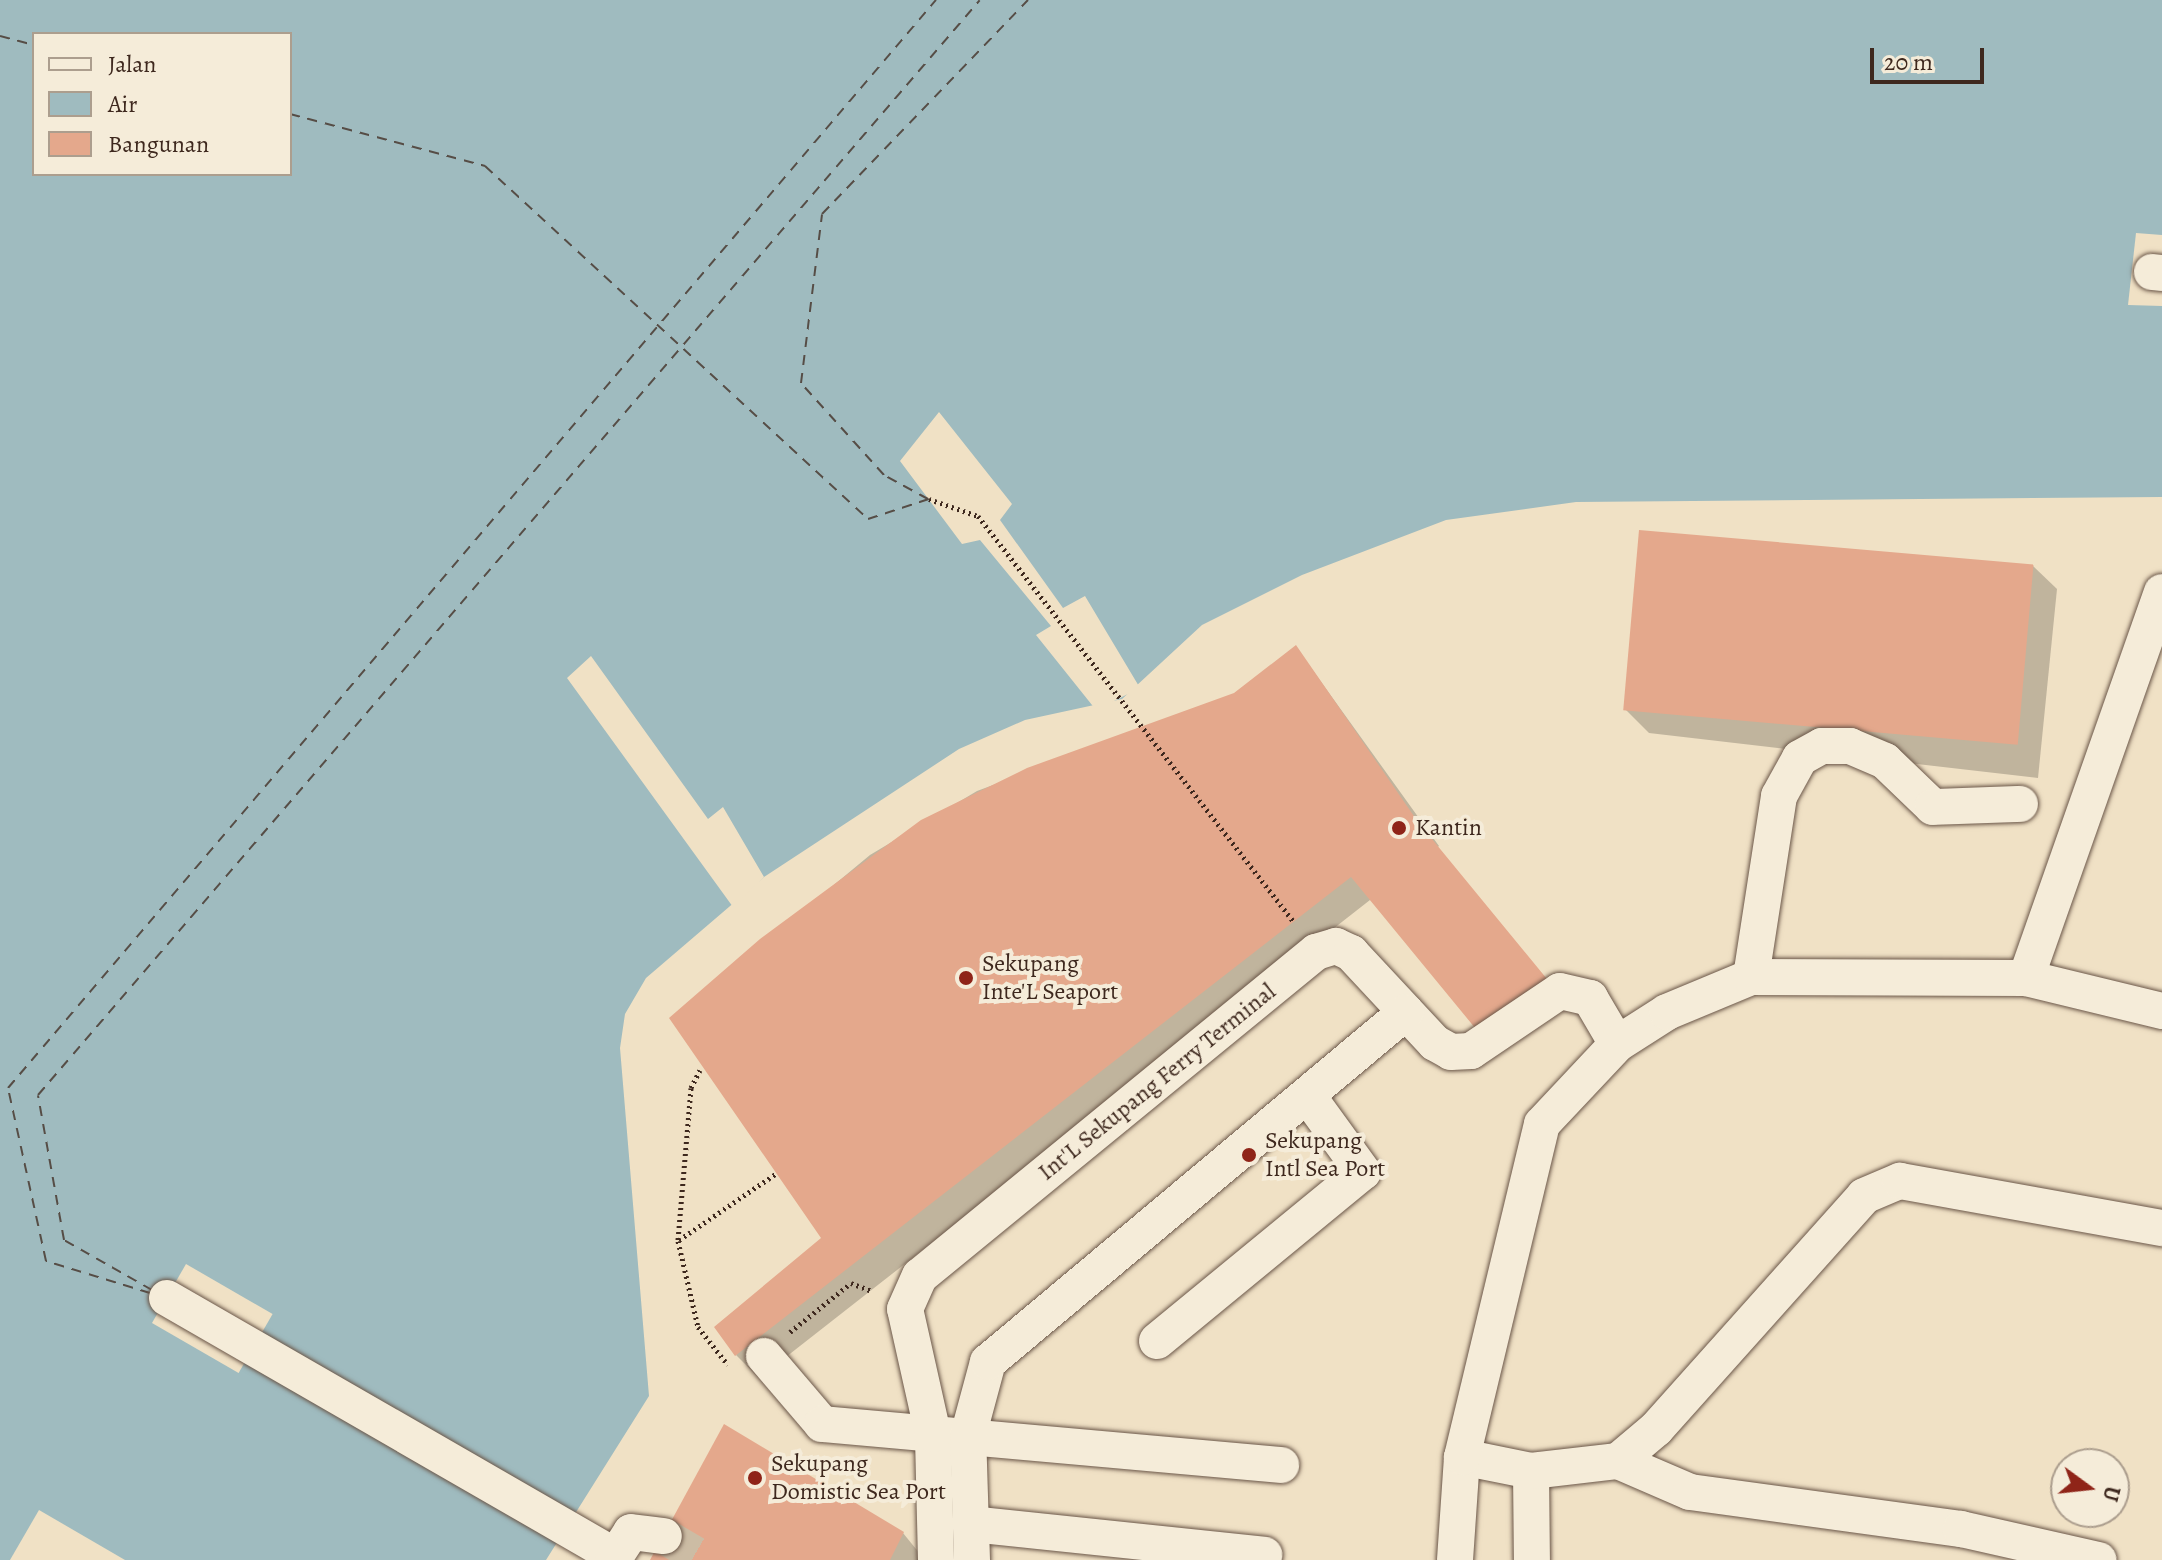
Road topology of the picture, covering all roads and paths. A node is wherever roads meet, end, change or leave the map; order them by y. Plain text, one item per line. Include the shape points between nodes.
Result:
1 (929, 499) dead end
2 (2162, 592) edge
3 (2020, 804) dead end
4 (1316, 952) junction
5 (1751, 977) junction
6 (2026, 978) junction
7 (2162, 1011) edge
8 (1406, 1012) junction
9 (1617, 1044) junction
10 (700, 1070) dead end
11 (1307, 1095) junction
12 (777, 1173) dead end
13 (2162, 1228) edge
14 (678, 1241) junction
15 (167, 1298) dead end
16 (905, 1309) junction
17 (1157, 1341) dead end
18 (764, 1356) junction
19 (950, 1435) junction
20 (1462, 1457) junction
21 (1618, 1461) junction
22 (1281, 1465) dead end
23 (1531, 1471) junction
24 (971, 1524) junction
25 (664, 1536) tunnel mouth
26 (1264, 1555) dead end
27 (614, 1558) edge
28 (936, 1560) edge
29 (972, 1560) edge
30 (1455, 1560) edge
31 (1532, 1560) edge
32 (2099, 1560) edge

1 - 4 path via 978,516
2 - 6 street
3 - 5 street via 1933,807 1885,761 1850,746 1822,746 1800,758 1779,796
4 - 8 street via 1336,946 1351,953
4 - 16 street, Int'L Sekupang Ferry Terminal via 920,1276
5 - 6 street
5 - 9 street via 1667,1012
6 - 7 street
8 - 9 street via 1435,1043 1471,1051 1560,991 1580,992
8 - 11 street
9 - 20 street via 1542,1124
10 - 14 path via 691,1088
11 - 17 street via 1363,1172
11 - 19 street via 988,1362
12 - 14 path
13 - 21 street via 1900,1181 1864,1196 1656,1429
14 - 18 path via 694,1316 714,1350 745,1371
15 - 27 street
16 - 18 path via 851,1283
16 - 19 street
18 - 19 street via 822,1424
19 - 22 street
19 - 24 street
19 - 28 street
20 - 23 street
20 - 30 street
21 - 23 street
21 - 32 street via 1690,1492 1961,1529
23 - 31 street
24 - 26 street
24 - 29 street
25 - 27 street via 631,1532

